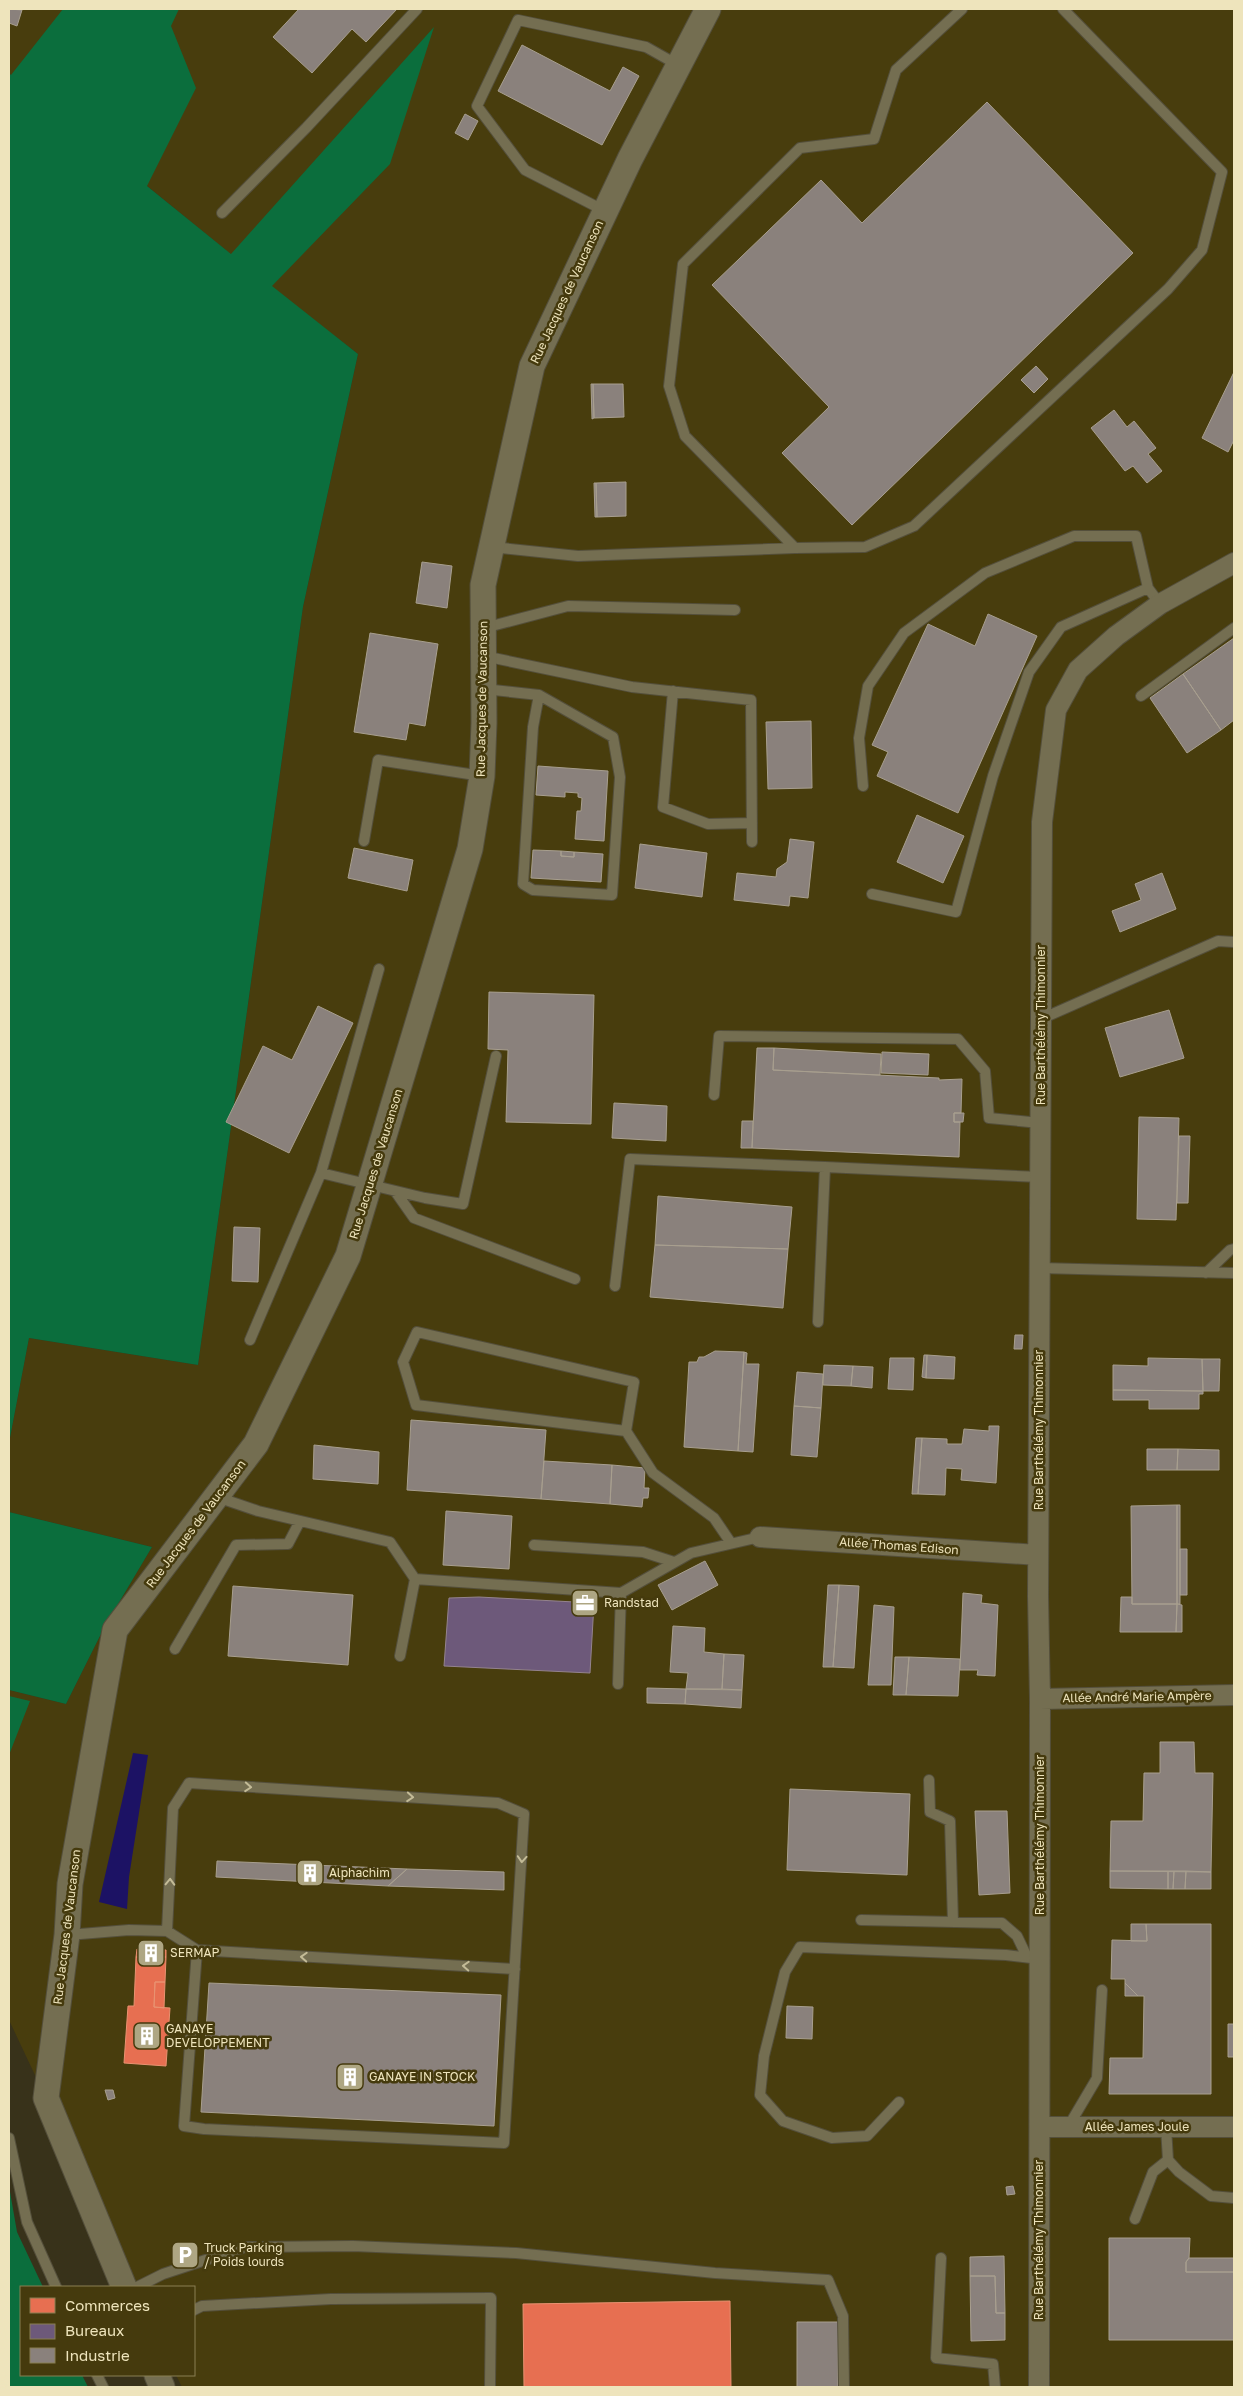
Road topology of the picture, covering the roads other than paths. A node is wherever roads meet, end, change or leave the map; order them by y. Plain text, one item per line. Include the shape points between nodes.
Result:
1 (418, 9) edge
2 (708, 9) edge
3 (962, 9) edge
4 (1063, 9) edge
5 (678, 66) junction
6 (605, 211) junction
7 (222, 213) dead end
8 (492, 547) junction
9 (794, 548) junction
10 (1233, 565) edge
11 (1148, 588) junction
12 (1160, 604) junction
13 (735, 610) dead end
14 (484, 628) junction
15 (1234, 628) edge
16 (484, 656) junction
17 (484, 689) junction
18 (673, 692) junction
19 (539, 695) junction
20 (1141, 696) dead end
21 (482, 776) junction
22 (863, 786) dead end
23 (752, 823) junction
24 (364, 841) dead end
25 (752, 842) dead end
26 (872, 894) dead end
27 (1234, 942) edge
28 (379, 969) dead end
29 (1041, 1019) junction
30 (496, 1056) dead end
31 (714, 1095) dead end
32 (1040, 1123) junction
33 (825, 1168) junction
34 (322, 1173) junction
35 (1040, 1177) junction
36 (370, 1184) junction
37 (396, 1191) junction
38 (1234, 1249) edge
39 (1040, 1268) junction
40 (1206, 1273) junction
41 (1234, 1273) edge
42 (575, 1279) dead end
43 (615, 1286) dead end
44 (818, 1322) dead end
45 (250, 1340) dead end
46 (626, 1431) junction
47 (216, 1496) junction
48 (300, 1521) junction
49 (760, 1537) joint
50 (731, 1543) junction
51 (534, 1545) dead end
52 (1038, 1555) junction
53 (674, 1562) junction
54 (415, 1579) junction
55 (621, 1593) junction
56 (175, 1649) dead end
57 (400, 1656) dead end
58 (618, 1684) dead end
59 (1234, 1695) edge
60 (1040, 1698) junction
61 (929, 1780) dead end
62 (861, 1920) dead end
63 (952, 1922) junction
64 (168, 1931) junction
65 (67, 1935) junction
66 (197, 1950) junction
67 (1034, 1958) junction
68 (515, 1969) junction
69 (1102, 1990) dead end
70 (899, 2102) dead end
71 (1040, 2127) junction
72 (1068, 2127) junction
73 (1166, 2127) junction
74 (1234, 2127) edge
75 (9, 2138) edge
76 (1168, 2160) junction
77 (1234, 2198) edge
78 (1135, 2219) dead end
79 (941, 2258) dead end
80 (56, 2286) edge
81 (124, 2286) edge
82 (139, 2286) edge
83 (195, 2310) edge
84 (490, 2387) edge
85 (844, 2387) edge
86 (995, 2387) edge
87 (1039, 2387) edge

1 - 7 lane
2 - 5 street, Rue Jacques de Vaucanson
3 - 9 lane via 896,70 874,139 800,148 683,264 669,386 685,436
4 - 9 lane via 1222,172 1202,250 1168,289 914,526 865,547
5 - 6 street, Rue Jacques de Vaucanson
5 - 6 lane via 646,48 518,20 477,106 525,170
6 - 8 street, Rue Jacques de Vaucanson via 532,366
8 - 9 lane via 578,556
8 - 14 street, Rue Jacques de Vaucanson via 483,585
10 - 12 street, Rue Barthélémy Thimonnier
11 - 12 lane
11 - 22 lane via 1136,536 1074,536 984,573 904,633 868,686 859,738
11 - 26 lane via 1061,627 1029,672 993,776 956,912
12 - 29 street, Rue Barthélémy Thimonnier via 1116,636 1078,670 1056,710 1042,822
13 - 14 lane via 568,606
14 - 16 street, Rue Jacques de Vaucanson
15 - 20 lane
16 - 17 street, Rue Jacques de Vaucanson
16 - 18 lane via 632,687
17 - 19 lane
17 - 21 street, Rue Jacques de Vaucanson
18 - 23 lane via 751,700
18 - 23 lane via 664,807 708,824
19 - 19 lane via 533,727 523,884 533,890 612,895 620,776 613,737
21 - 24 lane via 378,760
21 - 36 street, Rue Jacques de Vaucanson via 470,849
23 - 25 lane
27 - 29 lane via 1218,940
28 - 34 lane
29 - 32 street, Rue Barthélémy Thimonnier
30 - 37 lane via 463,1204
31 - 32 lane via 719,1036 958,1039 985,1071 989,1118
32 - 35 street, Rue Barthélémy Thimonnier
33 - 35 lane
33 - 43 lane via 630,1159
33 - 44 lane
34 - 36 lane
34 - 45 lane
35 - 39 street, Rue Barthélémy Thimonnier
36 - 37 lane
36 - 47 street, Rue Jacques de Vaucanson via 348,1256 274,1408 256,1444
37 - 42 lane via 414,1218
38 - 40 lane
39 - 40 lane
39 - 52 street, Rue Barthélémy Thimonnier
40 - 41 lane
46 - 46 lane via 416,1405 403,1362 417,1332 634,1382
46 - 50 lane via 653,1473 714,1518
47 - 48 lane
47 - 65 street, Rue Jacques de Vaucanson via 115,1630 70,1884
48 - 54 lane via 390,1542
48 - 56 lane via 288,1544 236,1545
49 - 50 lane
49 - 52 street, Allée Thomas Edison
50 - 53 lane via 691,1552
51 - 53 lane via 643,1552
52 - 60 street, Rue Barthélémy Thimonnier
53 - 55 lane
54 - 55 lane
54 - 57 lane
55 - 58 lane
59 - 60 street, Allée André Marie Ampère
60 - 67 street, Rue Barthélémy Thimonnier
61 - 63 lane via 930,1812 950,1821
62 - 63 lane
63 - 67 lane via 1002,1923
64 - 65 lane via 129,1930
64 - 66 lane
64 -> 68 lane via 173,1808 189,1783 498,1803 524,1814
65 - 81 street, Rue Jacques de Vaucanson via 46,2098
68 -> 66 lane
66 - 68 lane via 184,2126 204,2129 504,2142
67 - 70 lane via 800,1947 785,1972 764,2056 760,2094 783,2121 832,2138 866,2136
67 - 71 street, Rue Barthélémy Thimonnier
69 - 72 lane via 1097,2078
71 - 72 street, Allée James Joule
71 - 87 street, Rue Barthélémy Thimonnier
72 - 73 street, Allée James Joule
73 - 74 street, Allée James Joule
73 - 76 lane
75 - 80 lane via 27,2222
76 - 77 lane via 1211,2196
76 - 78 lane via 1153,2172
79 - 86 lane via 936,2358 993,2364
82 - 85 lane via 162,2274 245,2247 353,2246 516,2253 715,2273 828,2280 843,2316
83 - 84 lane via 202,2306 331,2299 491,2298

